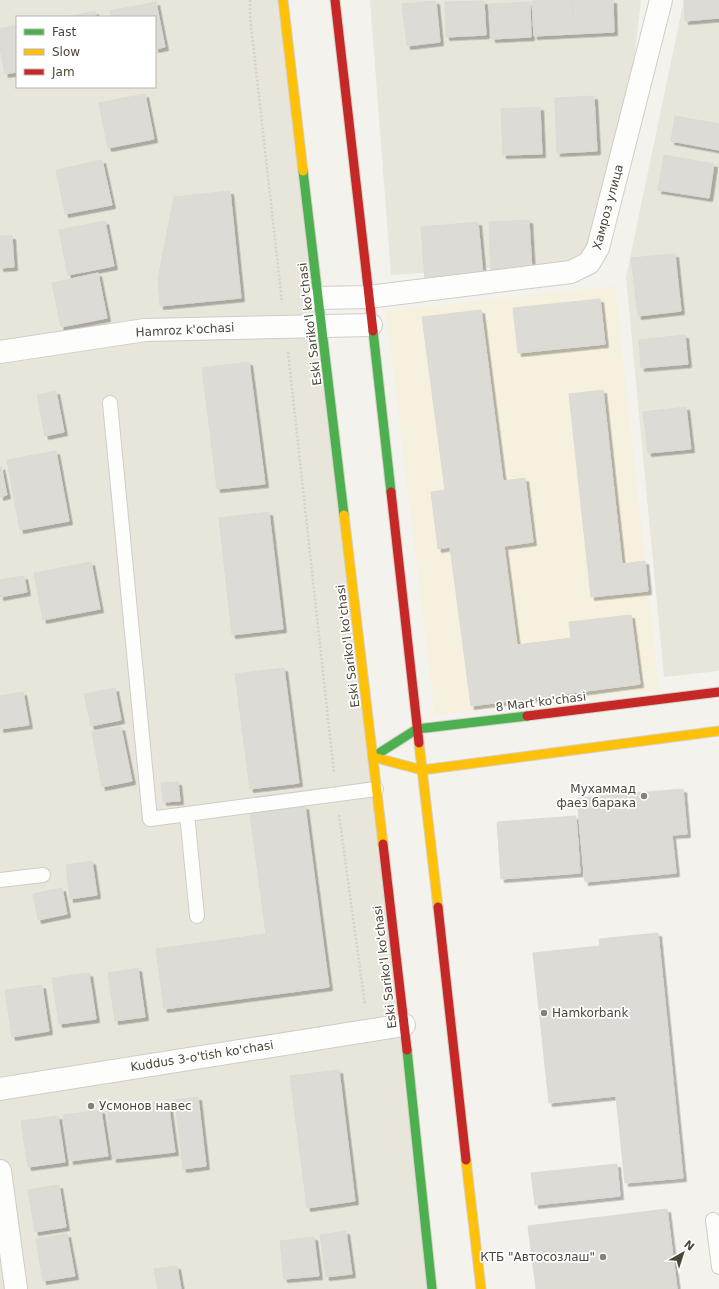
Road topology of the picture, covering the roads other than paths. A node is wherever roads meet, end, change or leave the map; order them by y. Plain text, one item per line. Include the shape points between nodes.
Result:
1 (283, 0) edge
2 (335, 0) edge
3 (661, 0) edge
4 (368, 297) junction
5 (319, 298) junction
6 (371, 324) junction
7 (322, 326) junction
8 (0, 352) edge
9 (110, 403) dead end
10 (719, 692) edge
11 (417, 729) junction
12 (719, 731) edge
13 (373, 757) junction
14 (422, 770) junction
15 (376, 789) junction
16 (187, 814) junction
17 (43, 874) dead end
18 (0, 880) edge
19 (197, 916) dead end
20 (404, 1025) junction
21 (0, 1089) edge
22 (0, 1171) edge
23 (713, 1220) dead end
24 (719, 1267) edge
25 (16, 1289) edge
26 (432, 1289) edge
27 (481, 1289) edge

1 - 5 main road, Eski Sariko'l ko'chasi
2 - 4 main road
3 - 4 street, Хамроз улица via 598,248 589,263 571,272
4 - 5 street, Хамроз улица
4 - 6 main road
5 - 7 main road, Eski Sariko'l ko'chasi
6 - 7 street, Hamroz k'ochasi
6 - 11 main road
7 - 8 street, Hamroz k'ochasi via 144,330
7 - 13 main road, Eski Sariko'l ko'chasi
9 - 16 lane via 150,818
10 - 11 main road, 8 Mart ko'chasi
11 - 13 main road, 8 Mart ko'chasi
11 - 14 main road
12 - 14 main road
13 - 14 main road
13 - 15 main road, Eski Sariko'l ko'chasi
14 - 27 main road
15 - 16 lane
15 - 20 main road, Eski Sariko'l ko'chasi
16 - 19 lane
17 - 18 lane
20 - 21 street, Kuddus 3-o'tish ko'chasi
20 - 26 main road, Eski Sariko'l ko'chasi
22 - 25 street
23 - 24 lane

